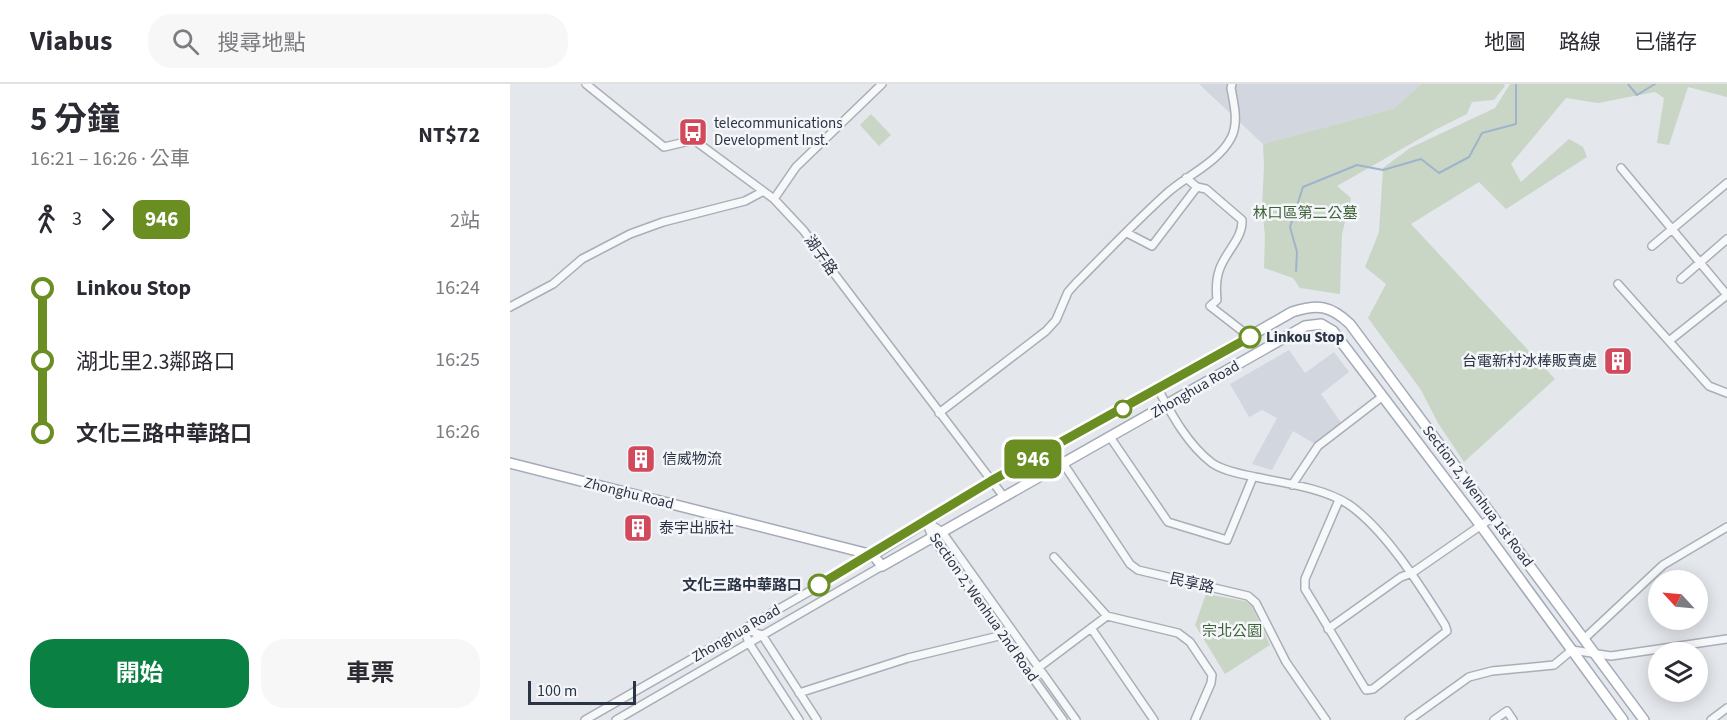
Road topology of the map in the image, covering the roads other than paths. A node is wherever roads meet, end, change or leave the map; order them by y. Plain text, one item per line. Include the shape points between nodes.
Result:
1 (586, 84) edge
2 (882, 84) edge
3 (1232, 84) edge
4 (1621, 168) dead end
5 (1186, 178) junction
6 (1727, 183) edge
7 (1197, 187) junction
8 (762, 192) junction
9 (774, 199) junction
10 (1671, 230) junction
11 (1127, 233) junction
12 (1727, 239) edge
13 (1652, 246) dead end
14 (1699, 262) junction
15 (1681, 279) dead end
16 (1618, 284) dead end
17 (1727, 295) edge
18 (510, 307) edge
19 (1292, 312) joint
20 (1305, 326) joint
21 (1250, 337) junction
22 (1669, 341) junction
23 (1158, 389) junction
24 (1727, 393) edge
25 (1383, 396) junction
26 (1167, 405) junction
27 (939, 412) junction
28 (1110, 437) junction
29 (1053, 448) junction
30 (510, 463) edge
31 (1061, 463) junction
32 (1253, 477) junction
33 (991, 481) junction
34 (1292, 485) junction
35 (1004, 498) junction
36 (1339, 500) junction
37 (1493, 517) junction
38 (926, 521) junction
39 (1481, 526) junction
40 (1727, 527) edge
41 (942, 532) junction
42 (932, 537) junction
43 (873, 555) junction
44 (1054, 557) dead end
45 (882, 566) junction
46 (1412, 573) junction
47 (1107, 616) junction
48 (1091, 628) junction
49 (744, 629) junction
50 (1328, 629) junction
51 (762, 635) junction
52 (1003, 635) junction
53 (1585, 638) junction
54 (1727, 639) edge
55 (749, 643) junction
56 (1572, 650) junction
57 (1595, 653) junction
58 (1039, 667) junction
59 (1030, 674) junction
60 (799, 693) junction
61 (1727, 708) edge
62 (585, 720) edge
63 (616, 720) edge
64 (799, 720) edge
65 (816, 720) edge
66 (1063, 720) edge
67 (1076, 720) edge
68 (1154, 720) edge
69 (1195, 720) edge
70 (1326, 720) edge
71 (1409, 720) edge
72 (1494, 720) edge
73 (1513, 720) edge
74 (1623, 720) edge
75 (1644, 720) edge
76 (1711, 720) edge

1 - 8 street, 湖子路 via 664,147 694,140
2 - 9 street via 796,168
3 - 5 street via 1235,123 1231,138
4 - 10 street
5 - 7 street
5 - 11 street
6 - 10 street
7 - 11 street via 1152,246
7 - 21 street via 1206,189 1242,220 1243,228 1219,270 1217,300 1210,306
8 - 9 street, 湖子路
8 - 18 street via 745,201 630,234 582,259 553,284
9 - 27 street, 湖子路 via 804,231
10 - 13 street
10 - 14 street
11 - 27 street via 1068,292 1046,331
12 - 14 street
14 - 15 street
14 - 17 street
16 - 22 street
17 - 22 street
19 - 21 main road, Zhonghua Road
19 - 37 main road, Section 2, Wenhua 1st Road via 1322,306 1338,312 1350,324
20 - 25 main road, Section 2, Wenhua 1st Road via 1321,324 1333,331
20 - 26 main road, Zhonghua Road
21 - 23 main road, Zhonghua Road
22 - 24 street via 1709,386
23 - 26 street
23 - 29 main road, Zhonghua Road
25 - 34 street via 1318,446
25 - 39 main road, Section 2, Wenhua 1st Road
26 - 28 main road, Zhonghua Road
26 - 32 street via 1184,432 1214,465
27 - 33 street, 湖子路
28 - 31 main road, Zhonghua Road
28 - 32 street via 1168,522 1227,540
29 - 31 street, 民享路
29 - 33 main road, Zhonghua Road
30 - 43 main road, Zhonghu Road
31 - 35 main road, Zhonghua Road
31 - 70 street, 民享路 via 1138,570 1248,596 1256,603 1286,662
32 - 34 street
33 - 35 street, 湖子路
33 - 38 main road, Zhonghua Road
34 - 36 street
35 - 41 main road, Zhonghua Road
36 - 46 street via 1364,515
36 - 50 street via 1305,579 1305,589
37 - 39 street
37 - 53 main road, Section 2, Wenhua 1st Road
38 - 41 street, Section 2, Wenhua 2nd Road
38 - 42 street, Section 2, Wenhua 2nd Road
38 - 43 main road, Zhonghua Road
39 - 46 street
39 - 56 main road, Section 2, Wenhua 1st Road
40 - 53 street via 1664,565
41 - 42 main road, Zhonghua Road
41 - 58 street, Section 2, Wenhua 2nd Road
42 - 45 main road, Zhonghua Road
42 - 52 street, Section 2, Wenhua 2nd Road
43 - 45 main road
43 - 49 street, Zhonghua Road
44 - 47 street
45 - 51 street, Zhonghua Road
46 - 50 street
46 - 50 street via 1447,631 1372,689 1366,690
47 - 48 street
47 - 69 street via 1178,633 1190,642 1212,675
48 - 58 street
48 - 68 street
49 - 51 street
49 - 55 street
49 - 62 street, Zhonghua Road
51 - 55 street, Zhonghua Road
51 - 60 street
52 - 59 street, Section 2, Wenhua 2nd Road
52 - 60 street via 908,658
53 - 56 main road
53 - 57 main road, Section 2, Wenhua 1st Road
54 - 57 street via 1611,656
55 - 63 street, Zhonghua Road
55 - 64 street
56 - 57 street
56 - 71 street via 1554,665 1469,677
56 - 74 main road, Section 2, Wenhua 1st Road
57 - 75 main road, Section 2, Wenhua 1st Road
58 - 59 street
58 - 67 street, Section 2, Wenhua 2nd Road
59 - 66 street, Section 2, Wenhua 2nd Road
60 - 65 street
61 - 76 street
72 - 73 street via 1507,711

